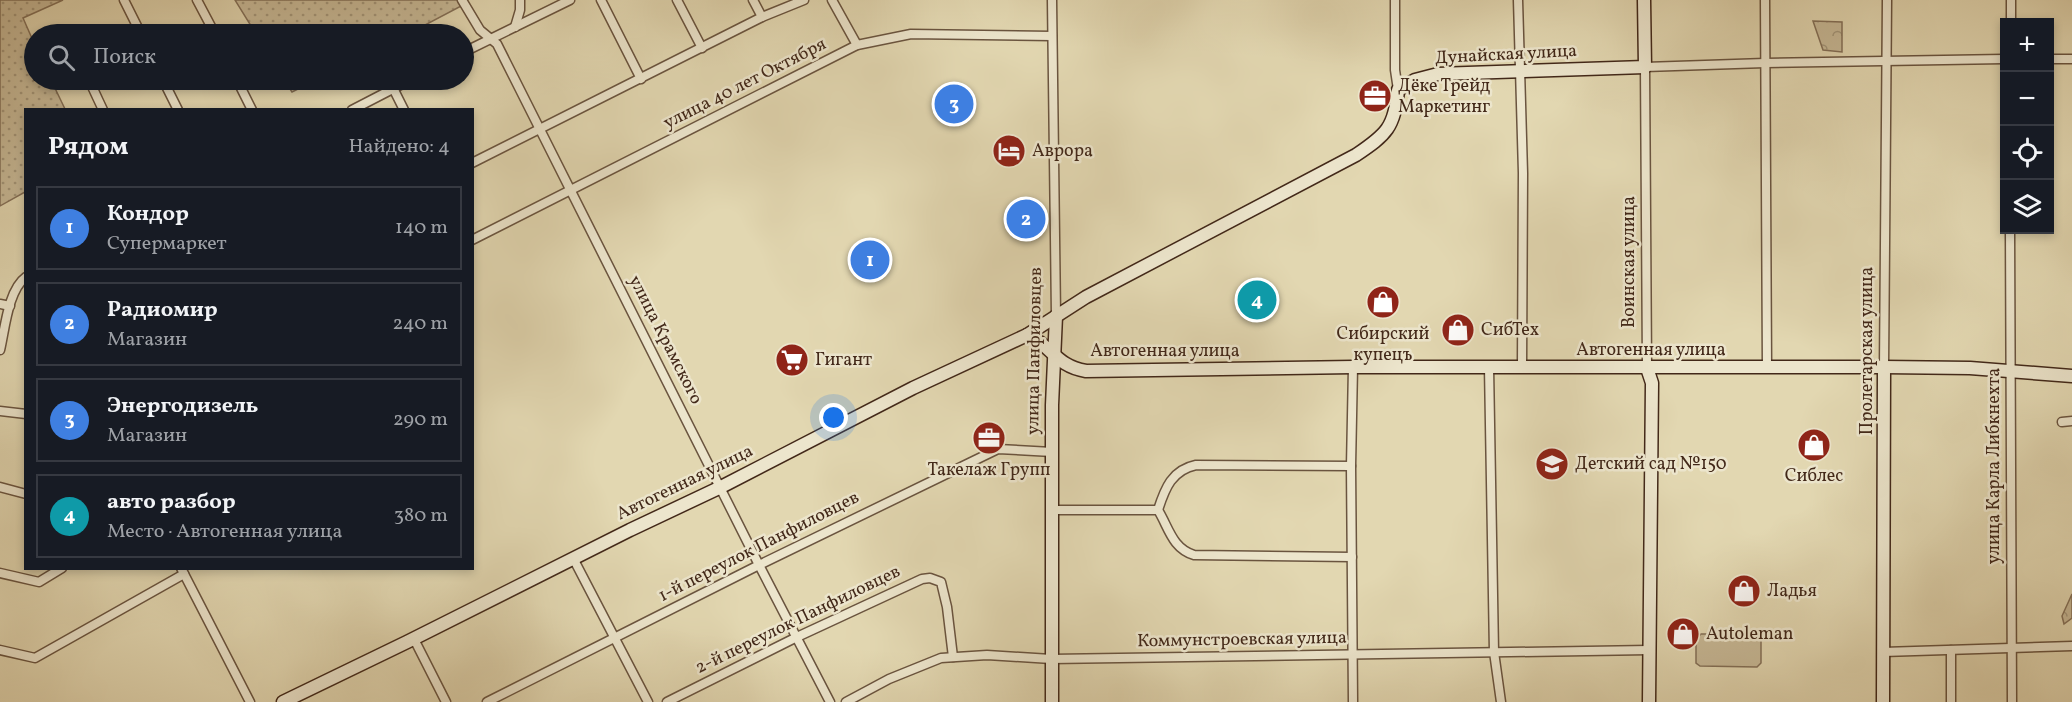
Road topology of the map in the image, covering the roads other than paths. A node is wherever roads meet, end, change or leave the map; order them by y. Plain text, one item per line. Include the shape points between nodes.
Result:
1 (124, 0) edge
2 (197, 0) edge
3 (462, 0) edge
4 (520, 0) edge
5 (570, 0) edge
6 (601, 0) edge
7 (677, 0) edge
8 (753, 0) edge
9 (804, 0) edge
10 (832, 0) edge
11 (1052, 0) edge
12 (1395, 0) edge
13 (1518, 0) edge
14 (1644, 0) edge
15 (1765, 0) edge
16 (1887, 0) edge
17 (2011, 0) edge
18 (762, 17) junction
19 (2012, 18) edge
20 (136, 24) edge
21 (209, 24) edge
22 (514, 27) junction
23 (1052, 36) junction
24 (491, 39) junction
25 (857, 45) junction
26 (474, 47) edge
27 (702, 48) junction
28 (2000, 59) edge
29 (2054, 59) edge
30 (2072, 59) edge
31 (1887, 62) junction
32 (1765, 63) junction
33 (1646, 67) junction
34 (1521, 70) junction
35 (641, 79) junction
36 (94, 90) edge
37 (168, 90) edge
38 (242, 90) edge
39 (389, 90) edge
40 (394, 90) edge
41 (1398, 90) junction
42 (102, 108) edge
43 (177, 108) edge
44 (251, 108) edge
45 (356, 108) edge
46 (403, 108) edge
47 (541, 130) junction
48 (474, 162) edge
49 (571, 191) junction
50 (2010, 234) edge
51 (474, 239) edge
52 (24, 278) edge
53 (0, 304) edge
54 (10, 306) junction
55 (1056, 316) junction
56 (1027, 335) junction
57 (0, 350) edge
58 (1055, 356) junction
59 (1353, 367) junction
60 (1489, 367) junction
61 (1522, 367) junction
62 (1884, 367) junction
63 (1647, 368) junction
64 (1767, 368) junction
65 (2011, 371) junction
66 (2072, 376) edge
67 (0, 411) edge
68 (24, 414) edge
69 (2072, 421) edge
70 (2062, 422) dead end
71 (1052, 452) junction
72 (1351, 466) junction
73 (0, 487) edge
74 (721, 487) junction
75 (24, 493) edge
76 (1052, 510) junction
77 (1158, 510) junction
78 (1352, 557) junction
79 (573, 558) junction
80 (759, 565) junction
81 (59, 570) edge
82 (182, 571) edge
83 (0, 573) edge
84 (797, 637) junction
85 (414, 639) junction
86 (615, 639) junction
87 (2072, 646) edge
88 (2011, 647) junction
89 (0, 650) edge
90 (1649, 650) junction
91 (1951, 650) junction
92 (1494, 652) junction
93 (1883, 652) junction
94 (1352, 654) junction
95 (953, 657) junction
96 (1051, 659) junction
97 (250, 702) edge
98 (283, 702) edge
99 (446, 702) edge
100 (487, 702) edge
101 (648, 702) edge
102 (668, 702) edge
103 (830, 702) edge
104 (846, 702) edge
105 (1052, 702) edge
106 (1353, 702) edge
107 (1501, 702) edge
108 (1649, 702) edge
109 (1883, 702) edge
110 (1950, 702) edge
111 (2012, 702) edge

1 - 20 street
2 - 21 street
3 - 24 street, улица Крамского via 480,30
4 - 22 street
5 - 22 street
6 - 35 street
7 - 27 street
8 - 18 street
9 - 18 street
10 - 25 street
11 - 23 street, улица Панфиловцев
12 - 41 street
13 - 34 street
14 - 33 street, Воинская улица
15 - 32 street
16 - 31 street, Пролетарская улица
17 - 19 street
18 - 27 street
22 - 24 street
23 - 25 street, улица 40 лет Октября via 910,34
23 - 55 street, улица Панфиловцев
24 - 26 street
24 - 47 street, улица Крамского
25 - 49 street, улица 40 лет Октября
27 - 35 street
28 - 31 street, Дунайская улица
29 - 30 street
31 - 32 street, Дунайская улица
31 - 62 street, Пролетарская улица
32 - 33 street, Дунайская улица
32 - 64 street
33 - 34 street, Дунайская улица
33 - 63 street, Воинская улица
34 - 41 street, Дунайская улица via 1438,74
34 - 61 street
35 - 47 street
36 - 42 street
37 - 43 street
38 - 44 street
39 - 45 street
40 - 46 street
41 - 55 street via 1393,123 1376,142
47 - 48 street
47 - 49 street, улица Крамского
49 - 51 street, улица 40 лет Октября
49 - 74 street, улица Крамского
50 - 65 street, улица Карла Либкнехта
52 - 54 street via 12,295
53 - 54 street
54 - 57 street
55 - 56 street
55 - 58 street, улица Панфиловцев
56 - 58 street, Автогенная улица
56 - 74 street, Автогенная улица via 912,388
58 - 59 street, Автогенная улица via 1064,365 1086,371
58 - 71 street, улица Панфиловцев
59 - 60 street, Автогенная улица
59 - 72 street
60 - 61 street, Автогенная улица
60 - 92 street
61 - 63 street, Автогенная улица
62 - 64 street, Автогенная улица
62 - 65 street, Автогенная улица
62 - 93 street, Пролетарская улица
63 - 64 street, Автогенная улица
63 - 90 street, Воинская улица via 1652,383
65 - 66 street, Автогенная улица
65 - 88 street, улица Карла Либкнехта
67 - 68 street
69 - 70 street
71 - 76 street, улица Панфиловцев
71 - 80 street, 1-й переулок Панфиловцев via 998,448
72 - 77 street via 1186,467 1164,489
72 - 78 street
73 - 75 street
74 - 79 street, Автогенная улица
74 - 80 street, улица Крамского
76 - 77 street
76 - 96 street, улица Панфиловцев
77 - 78 street via 1176,544 1194,555
78 - 94 street
79 - 85 street, Автогенная улица
79 - 86 street
80 - 84 street, улица Крамского
80 - 86 street, 1-й переулок Панфиловцев
81 - 83 street via 39,582
82 - 89 street via 35,658
82 - 97 street
84 - 95 street, 2-й переулок Панфиловцев via 930,578 940,582
84 - 102 street, 2-й переулок Панфиловцев
84 - 103 street, улица Крамского
85 - 98 street, Автогенная улица
85 - 99 street
86 - 100 street, 1-й переулок Панфиловцев
86 - 101 street
87 - 88 street
88 - 91 street
88 - 111 street, улица Карла Либкнехта
90 - 92 street, Коммунстроевская улица
90 - 108 street, Воинская улица
91 - 93 street
91 - 110 street
92 - 94 street, Коммунстроевская улица
92 - 107 street
93 - 109 street, Пролетарская улица
94 - 96 street, Коммунстроевская улица
94 - 106 street
95 - 96 street, Коммунстроевская улица
95 - 104 street, Коммунстроевская улица via 889,679
96 - 105 street, улица Панфиловцев

